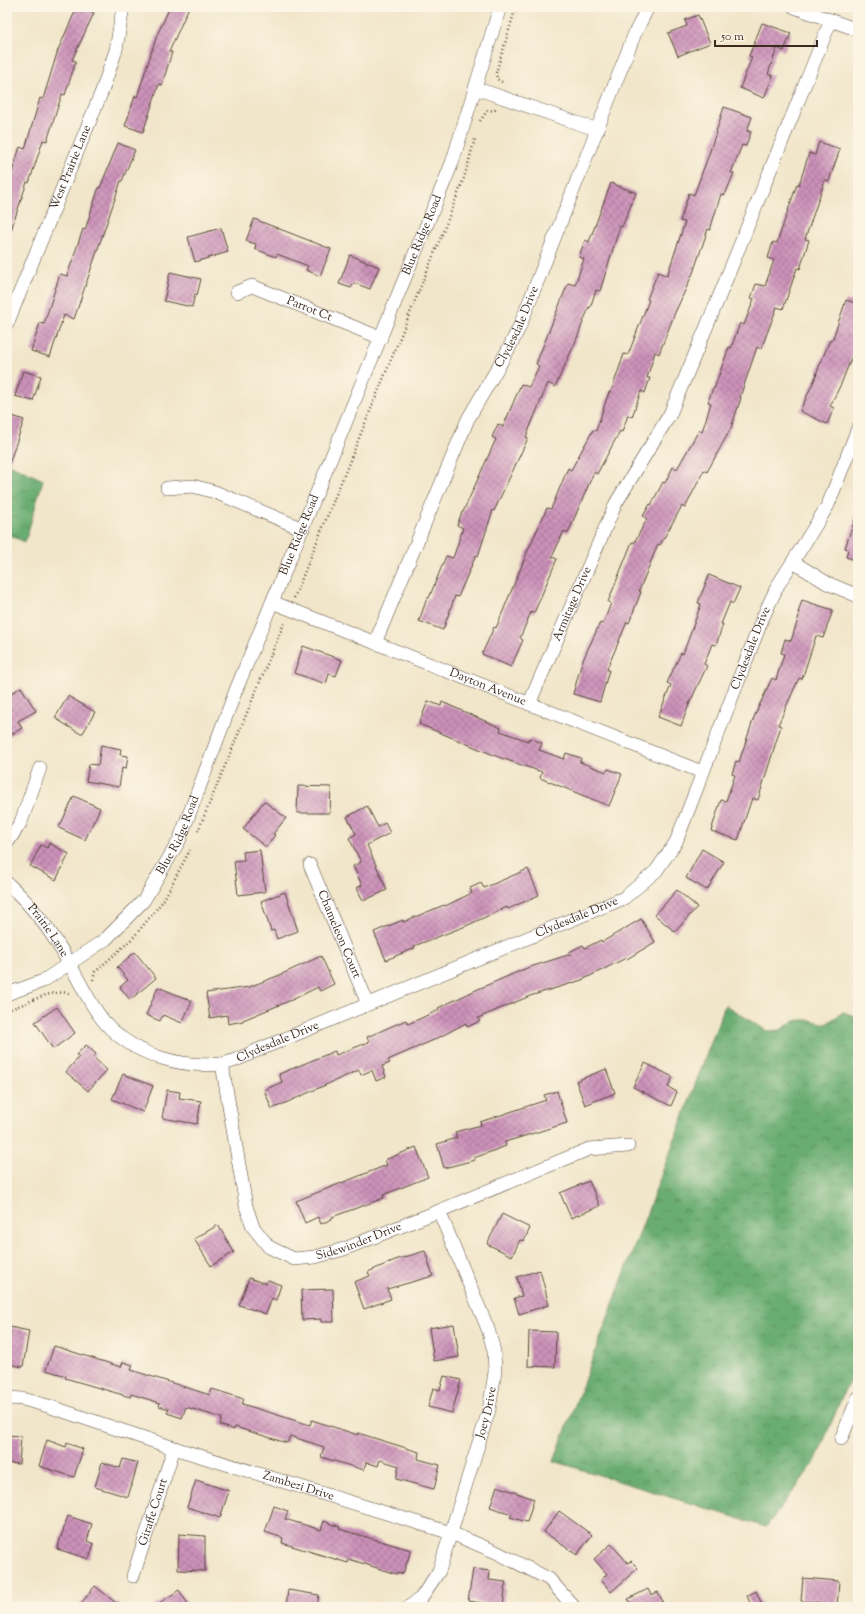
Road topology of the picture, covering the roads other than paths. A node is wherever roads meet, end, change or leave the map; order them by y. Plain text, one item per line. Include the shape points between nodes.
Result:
1 (123, 7) edge
2 (500, 7) edge
3 (648, 7) edge
4 (794, 7) edge
5 (831, 20) junction
6 (858, 30) edge
7 (475, 88) junction
8 (598, 130) junction
9 (237, 292) dead end
10 (7, 324) edge
11 (381, 338) junction
12 (858, 428) edge
13 (167, 488) dead end
14 (303, 529) junction
15 (793, 562) junction
16 (858, 596) edge
17 (272, 602) junction
18 (375, 643) junction
19 (529, 704) junction
20 (40, 768) dead end
21 (702, 772) junction
22 (7, 843) edge
23 (310, 865) dead end
24 (7, 884) edge
25 (70, 964) junction
26 (7, 994) edge
27 (368, 1004) junction
28 (222, 1064) junction
29 (628, 1146) dead end
30 (439, 1211) junction
31 (7, 1398) edge
32 (858, 1398) edge
33 (841, 1439) dead end
34 (174, 1448) junction
35 (451, 1532) junction
36 (133, 1576) dead end
37 (409, 1607) edge
38 (574, 1607) edge

1 - 10 street, West Prairie Lane via 116,50 102,91
2 - 7 street, Blue Ridge Road
3 - 8 street, Clydesdale Drive via 635,33
4 - 5 street
5 - 6 street
5 - 19 street, Armitage Drive via 670,414 616,503
7 - 8 street
7 - 11 street, Blue Ridge Road via 452,163
8 - 18 street, Clydesdale Drive via 519,328 468,419
9 - 11 street, Parrot Ct via 252,286
11 - 14 street, Blue Ridge Road
12 - 15 street, Clydesdale Drive via 828,505
13 - 14 street via 193,486 215,492
14 - 17 street, Blue Ridge Road
15 - 16 street via 827,583
15 - 21 street, Clydesdale Drive via 778,584 763,617
17 - 18 street, Dayton Avenue
17 - 25 street, Blue Ridge Road via 179,841 144,900 106,939
18 - 19 street, Dayton Avenue
19 - 21 street, Dayton Avenue
20 - 22 street via 21,822
21 - 27 street, Clydesdale Drive via 676,842 656,872 624,898
23 - 27 street, Chameleon Court
24 - 25 street, Prairie Lane via 40,917
25 - 26 street, Blue Ridge Road via 43,981
25 - 28 street, Clydesdale Drive via 88,999 110,1029 135,1047 170,1062
27 - 28 street, Clydesdale Drive
28 - 30 street, Sidewinder Drive via 246,1206 253,1227 269,1247 294,1259 315,1257 344,1249
29 - 30 street, Sidewinder Drive via 589,1149
30 - 35 street, Joey Drive via 488,1329 494,1351 495,1372 489,1410
31 - 34 street, Zambezi Drive via 48,1406
32 - 33 street
34 - 35 street, Zambezi Drive
34 - 36 street, Giraffe Court
35 - 37 street, Joey Drive via 438,1571 421,1598
35 - 38 street, Zambezi Drive via 549,1579

